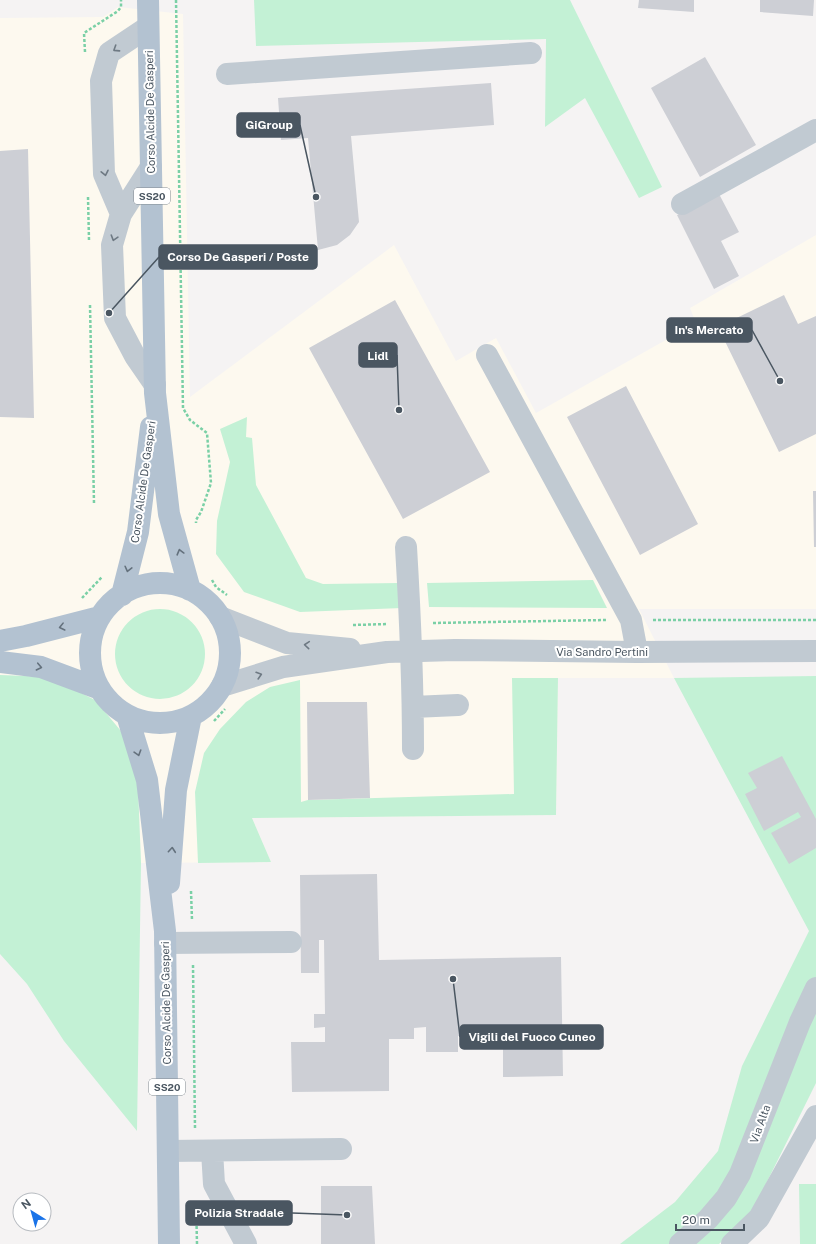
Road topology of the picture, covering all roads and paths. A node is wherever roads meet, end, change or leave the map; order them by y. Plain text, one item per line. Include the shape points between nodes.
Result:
1 (148, 0) edge
2 (176, 0) edge
3 (148, 27) junction
4 (531, 53) dead end
5 (227, 74) dead end
6 (816, 130) edge
7 (151, 167) junction
8 (682, 204) dead end
9 (121, 214) junction
10 (487, 355) dead end
11 (155, 388) junction
12 (201, 512) junction
13 (170, 514) junction
14 (196, 526) dead end
15 (406, 547) dead end
16 (208, 573) dead end
17 (104, 575) dead end
18 (190, 590) junction
19 (122, 595) junction
20 (233, 599) dead end
21 (80, 601) dead end
22 (220, 617) junction
23 (100, 618) junction
24 (631, 620) junction
25 (816, 620) edge
26 (411, 623) junction
27 (351, 625) dead end
28 (0, 641) edge
29 (410, 651) junction
30 (816, 651) edge
31 (387, 652) junction
32 (637, 652) junction
33 (0, 662) edge
34 (222, 686) junction
35 (100, 689) junction
36 (458, 705) dead end
37 (413, 707) junction
38 (127, 715) junction
39 (191, 716) junction
40 (413, 749) dead end
41 (191, 884) dead end
42 (165, 937) junction
43 (291, 942) dead end
44 (192, 943) junction
45 (816, 988) edge
46 (816, 1116) edge
47 (341, 1149) dead end
48 (168, 1151) junction
49 (204, 1151) junction
50 (196, 1196) dead end
51 (169, 1244) edge
52 (197, 1244) edge
53 (246, 1244) edge
54 (680, 1244) edge
55 (732, 1244) edge

1 - 3 main road, Corso Alcide De Gasperi / SS20
2 - 12 path via 182,408 190,420 207,433 211,483
3 - 7 main road, Corso Alcide De Gasperi / SS20
3 -> 9 street via 109,53 101,81 104,174
4 - 5 street
6 - 8 street
7 - 9 street
7 - 11 main road, Corso Alcide De Gasperi / SS20
9 -> 11 street via 112,245 115,318
10 - 24 street
11 - 13 main road, Corso Alcide De Gasperi / SS20
11 -> 19 main road, Corso Alcide De Gasperi / SS20 via 138,532
12 - 13 path
12 - 14 path via 196,520
18 -> 13 main road, Corso Alcide De Gasperi / SS20
15 - 26 street
16 - 20 path via 216,587
17 - 21 path
18 - 19 main road via 167,584 143,585
18 - 22 main road via 207,601
19 - 23 main road via 109,605
31 -> 22 street, Via Sandro Pertini via 287,643
22 - 34 main road via 228,639 229,664
23 -> 28 main road
23 - 35 main road via 92,635 90,653 92,672
24 - 25 path
24 - 26 path
24 - 32 street
26 - 27 path
26 - 29 street
29 - 31 street, Via Sandro Pertini
29 - 32 street, Via Sandro Pertini
29 - 37 street
30 - 32 street, Via Sandro Pertini
34 -> 31 street, Via Sandro Pertini via 283,667
33 -> 35 main road via 40,667
34 - 39 main road via 209,704
35 - 38 main road via 111,704
36 - 37 street
37 - 40 street
38 - 39 main road via 148,722 170,723
38 -> 42 main road, Corso Alcide De Gasperi / SS20 via 147,780
42 -> 39 main road, Corso Alcide De Gasperi / SS20 via 176,790
41 - 44 path
42 - 44 street
42 - 48 main road, Corso Alcide De Gasperi / SS20
43 - 44 street
44 - 49 path
45 - 54 street, Via Alta via 740,1174 726,1198 708,1219
46 - 55 street via 759,1218
47 - 49 street
48 - 49 street
48 - 51 main road, Corso Alcide De Gasperi / SS20
49 - 53 street via 214,1184
50 - 52 path

